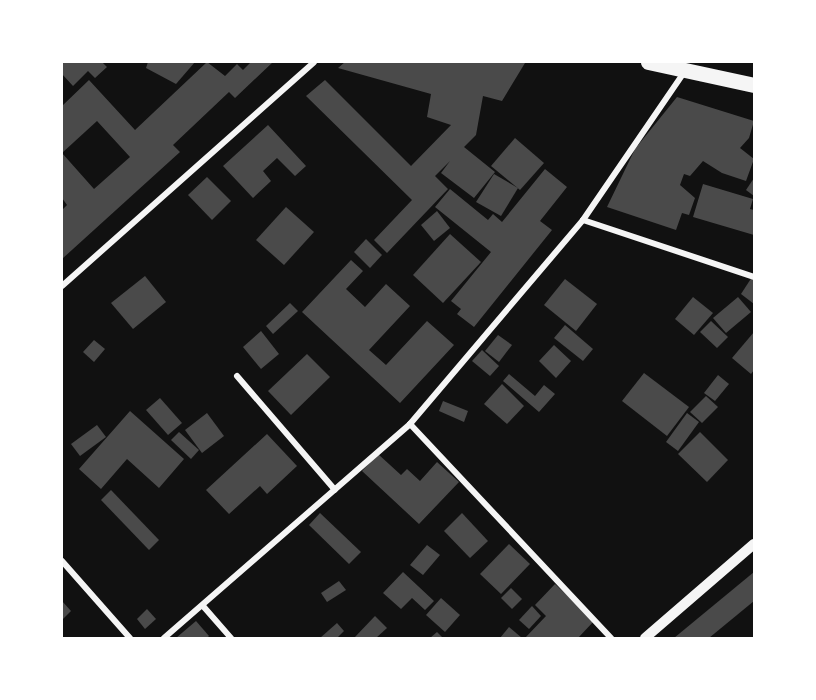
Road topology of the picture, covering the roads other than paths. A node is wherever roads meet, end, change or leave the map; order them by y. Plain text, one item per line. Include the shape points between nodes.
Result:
1 (314, 62) edge
2 (648, 62) edge
3 (685, 70) junction
4 (754, 85) edge
5 (583, 220) junction
6 (754, 277) edge
7 (62, 286) edge
8 (237, 376) dead end
9 (410, 424) junction
10 (335, 490) junction
11 (754, 544) edge
12 (62, 561) edge
13 (203, 606) junction
14 (130, 639) edge
15 (164, 639) edge
16 (231, 639) edge
17 (611, 639) edge
18 (645, 639) edge

1 - 7 street
2 - 3 main road
3 - 4 main road
3 - 5 street
5 - 6 street
5 - 9 street
8 - 10 street
9 - 10 street
9 - 17 street
10 - 13 street
11 - 18 street
12 - 14 street
13 - 15 street
13 - 16 street

